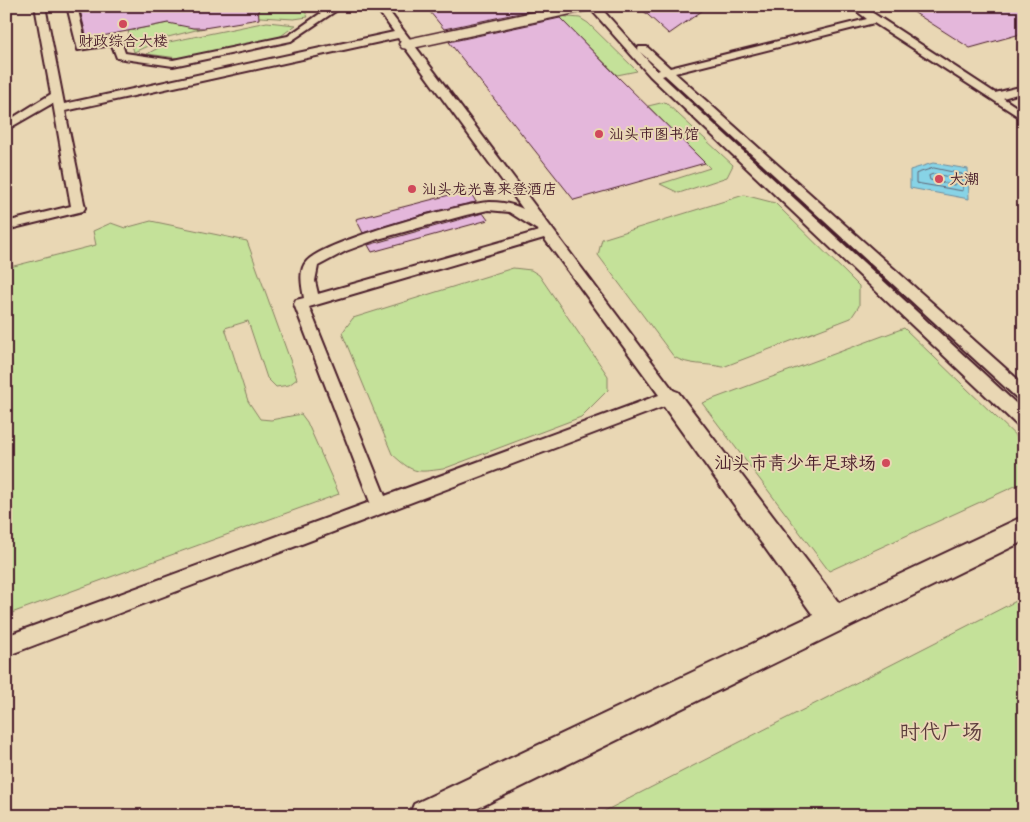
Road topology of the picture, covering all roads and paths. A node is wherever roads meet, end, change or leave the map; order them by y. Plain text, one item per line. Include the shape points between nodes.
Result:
1 (40, 6) edge
2 (72, 6) edge
3 (338, 6) edge
4 (380, 6) edge
5 (585, 6) edge
6 (593, 6) edge
7 (855, 6) edge
8 (874, 20) junction
9 (404, 39) junction
10 (668, 71) junction
11 (654, 74) junction
12 (1024, 89) edge
13 (57, 95) junction
14 (994, 97) junction
15 (59, 109) junction
16 (1024, 117) edge
17 (6, 127) edge
18 (6, 226) edge
19 (546, 233) junction
20 (312, 301) junction
21 (1024, 395) edge
22 (670, 398) junction
23 (1024, 421) edge
24 (380, 506) junction
25 (1024, 528) edge
26 (834, 620) junction
27 (6, 646) edge
28 (426, 816) edge

1 - 13 lane
2 - 3 lane via 82,48 116,42 122,56 172,63 291,38
4 - 9 lane
5 - 9 street
6 - 10 lane
6 - 11 lane
7 - 8 lane
8 - 10 lane
8 - 14 lane
9 - 15 lane
9 - 19 lane
10 - 11 lane
10 - 21 lane
11 - 23 lane
12 - 14 lane
13 - 15 lane
13 - 17 lane
14 - 16 lane
15 - 18 lane via 78,208
19 - 20 lane
19 - 20 lane via 526,216 506,207 480,207 365,238 312,264 308,282
19 - 22 lane
20 - 24 lane via 301,304
22 - 24 lane
22 - 26 street
24 - 27 lane
25 - 26 street
26 - 28 street

